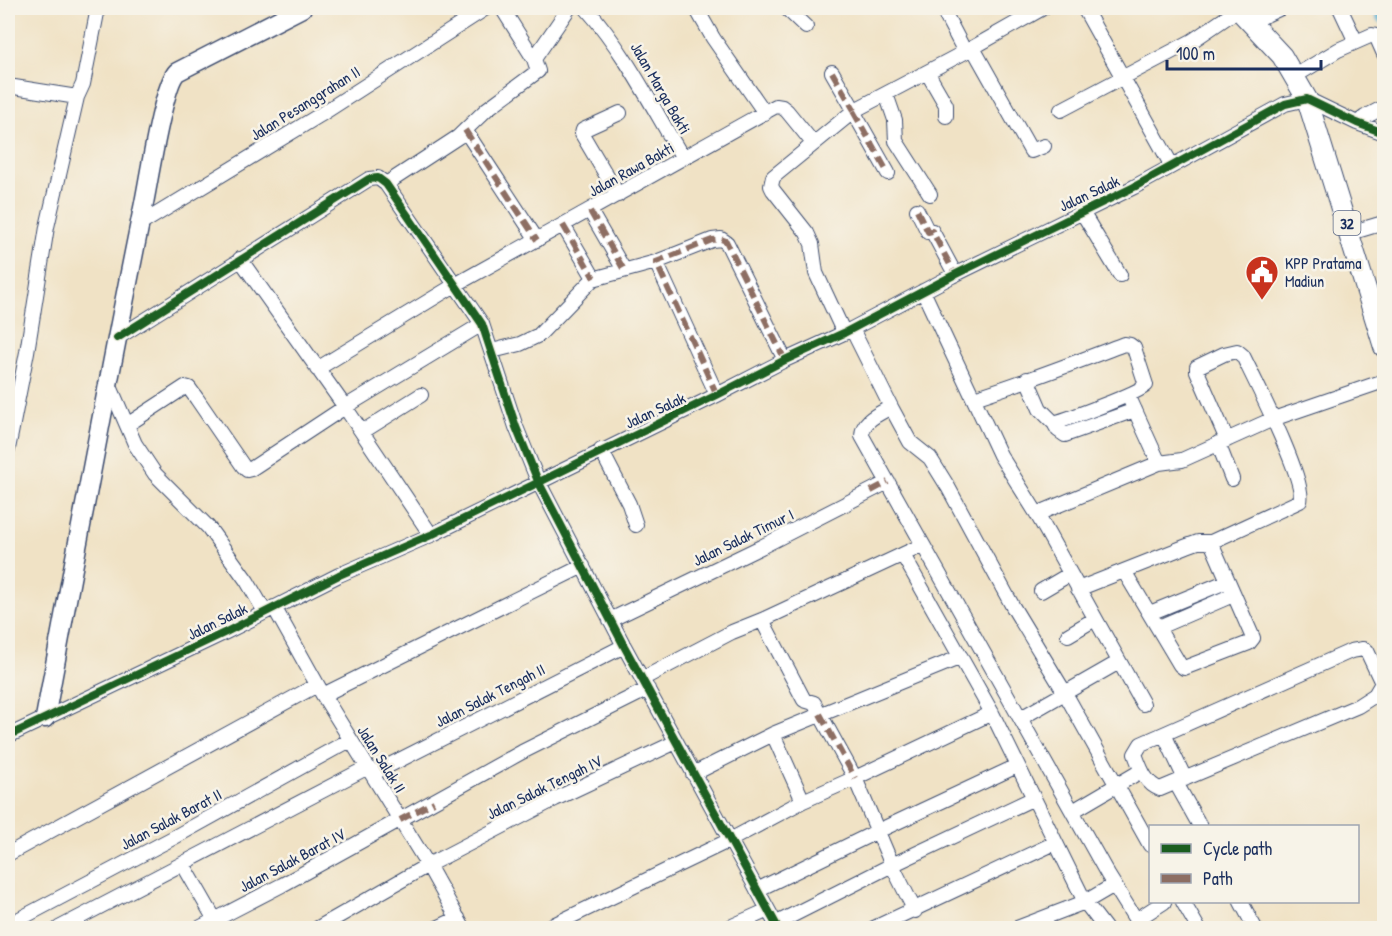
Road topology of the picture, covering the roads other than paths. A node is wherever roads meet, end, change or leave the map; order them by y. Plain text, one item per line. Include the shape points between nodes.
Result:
1 (98, 8) edge
2 (302, 8) edge
3 (486, 8) edge
4 (502, 8) edge
5 (569, 8) edge
6 (586, 8) edge
7 (696, 8) edge
8 (786, 8) edge
9 (942, 8) edge
10 (1043, 8) edge
11 (1084, 8) edge
12 (1281, 8) edge
13 (1340, 8) edge
14 (1242, 13) edge
15 (806, 27) dead end
16 (1356, 42) junction
17 (969, 50) junction
18 (1384, 54) edge
19 (535, 66) junction
20 (832, 72) dead end
21 (927, 72) junction
22 (1295, 76) junction
23 (1122, 78) junction
24 (8, 86) edge
25 (886, 94) junction
26 (77, 97) junction
27 (1307, 99) junction
28 (1384, 107) edge
29 (1061, 110) dead end
30 (853, 111) junction
31 (620, 113) dead end
32 (765, 113) junction
33 (946, 116) dead end
34 (1357, 123) junction
35 (465, 130) junction
36 (1384, 133) edge
37 (813, 143) junction
38 (1044, 146) dead end
39 (683, 158) junction
40 (1172, 166) junction
41 (888, 173) dead end
42 (386, 184) junction
43 (930, 194) dead end
44 (618, 195) junction
45 (917, 210) dead end
46 (590, 211) junction
47 (1082, 212) junction
48 (139, 225) junction
49 (563, 225) junction
50 (1384, 226) edge
51 (1350, 232) junction
52 (537, 240) junction
53 (240, 260) junction
54 (656, 262) junction
55 (624, 270) junction
56 (956, 274) junction
57 (1120, 275) dead end
58 (594, 278) junction
59 (455, 285) junction
60 (923, 291) junction
61 (482, 324) junction
62 (848, 331) junction
63 (117, 338) junction
64 (1384, 347) edge
65 (492, 351) junction
66 (785, 360) junction
67 (317, 369) junction
68 (1027, 379) junction
69 (1384, 381) edge
70 (109, 384) junction
71 (421, 395) dead end
72 (717, 395) junction
73 (1128, 395) junction
74 (974, 398) junction
75 (345, 407) junction
76 (891, 407) junction
77 (1135, 410) junction
78 (1273, 419) junction
79 (1054, 423) junction
80 (127, 426) junction
81 (362, 432) junction
82 (1222, 441) junction
83 (8, 449) edge
84 (601, 450) junction
85 (1159, 463) junction
86 (1232, 479) dead end
87 (538, 481) junction
88 (888, 482) junction
89 (1037, 514) junction
90 (636, 525) dead end
91 (431, 535) junction
92 (1211, 542) junction
93 (923, 545) junction
94 (903, 555) junction
95 (583, 566) junction
96 (1124, 571) junction
97 (1070, 574) junction
98 (1231, 588) junction
99 (1078, 589) junction
100 (1041, 591) dead end
101 (270, 610) junction
102 (1150, 613) junction
103 (1095, 619) junction
104 (610, 620) junction
105 (762, 620) junction
106 (1159, 627) junction
107 (1068, 635) dead end
108 (624, 646) junction
109 (961, 657) junction
110 (1119, 662) junction
111 (1383, 683) edge
112 (645, 684) junction
113 (320, 690) junction
114 (1065, 693) junction
115 (1143, 704) dead end
116 (992, 713) junction
117 (820, 714) junction
118 (45, 718) junction
119 (1021, 718) junction
120 (773, 734) junction
121 (1164, 734) junction
122 (8, 735) edge
123 (350, 740) junction
124 (676, 742) junction
125 (1017, 766) junction
126 (370, 770) junction
127 (1141, 771) junction
128 (693, 774) junction
129 (855, 778) junction
130 (1180, 781) junction
131 (1116, 786) junction
132 (1034, 798) junction
133 (803, 801) junction
134 (1073, 811) junction
135 (400, 820) junction
136 (1200, 825) edge
137 (878, 831) junction
138 (730, 840) junction
139 (1055, 843) junction
140 (1149, 843) edge
141 (8, 854) edge
142 (183, 864) junction
143 (428, 865) junction
144 (892, 865) junction
145 (1114, 885) junction
146 (757, 890) junction
147 (1085, 902) junction
148 (1163, 903) edge
149 (1184, 903) edge
150 (1242, 903) edge
151 (768, 910) junction
152 (915, 911) junction
153 (215, 920) junction
154 (461, 923) edge
155 (1139, 924) edge
156 (8, 925) edge
157 (776, 926) edge
158 (59, 928) edge
159 (199, 928) edge
160 (318, 928) edge
161 (437, 928) edge
162 (548, 928) edge
163 (728, 928) edge
164 (874, 928) edge
165 (1017, 928) edge
166 (1105, 928) edge
167 (1198, 928) edge
168 (1255, 928) edge

1 - 26 street
2 - 48 main road via 177,72 171,79
3 - 48 street, Jalan Pesanggrahan II
4 - 19 street
5 - 19 street
6 - 39 street, Jalan Marga Bakti via 623,55
7 - 32 street via 712,38
8 - 15 street
9 - 17 street
10 - 17 street
11 - 23 street
12 - 14 street
13 - 16 street
14 - 22 highway, 32
14 - 23 street
16 - 18 street via 1376,36
16 - 22 street
17 - 21 street
17 - 38 street via 1031,151
19 - 35 street
20 - 30 street
21 - 25 street
21 - 33 street via 946,105
22 - 27 highway, 32
23 - 29 street
23 - 40 street
24 - 26 street
25 - 30 street
25 - 43 street via 895,120 896,141
26 - 83 street via 47,227
27 - 34 street
27 - 40 street, Jalan Salak via 1277,108
27 - 51 highway, 32
28 - 34 street
30 - 37 street
30 - 41 street
31 - 44 street via 583,130 582,134
32 - 37 street via 782,107
32 - 39 street, Jalan Rawa Bakti
34 - 36 street
35 - 42 street
35 - 52 street
37 - 62 street via 776,173 771,186 807,233 816,273
39 - 44 street, Jalan Rawa Bakti
40 - 47 street, Jalan Salak
42 - 53 street via 378,178 369,179
42 - 59 street
44 - 46 street, Jalan Rawa Bakti
45 - 56 street
46 - 49 street, Jalan Rawa Bakti
46 - 55 street
47 - 56 street, Jalan Salak
47 - 57 street
48 - 63 main road
49 - 52 street, Jalan Rawa Bakti
49 - 58 street
50 - 51 street
51 - 64 highway, 32
52 - 59 street, Jalan Rawa Bakti
53 - 63 street
53 - 67 street
54 - 55 street
54 - 66 street via 712,240 726,241
54 - 72 street
55 - 58 street
56 - 60 street, Jalan Salak
58 - 65 street via 539,335
59 - 61 street
59 - 67 street, Jalan Rawa Bakti
60 - 62 street, Jalan Salak
60 - 74 street
61 - 65 street
61 - 75 street
62 - 66 street, Jalan Salak
62 - 76 street
63 - 70 main road
65 - 87 street
66 - 72 street, Jalan Salak
67 - 75 street
68 - 73 street via 1127,344 1134,348 1146,385
68 - 74 street
68 - 79 street via 1040,409
69 - 78 street
70 - 80 street, Jalan Salak II
70 - 118 main road
71 - 81 street
72 - 84 street, Jalan Salak
73 - 77 street
73 - 79 street
74 - 89 street via 1000,456
75 - 80 street via 247,470 189,388
75 - 81 street
76 - 88 street via 866,423 862,432
76 - 114 street via 910,442 930,458 948,487
77 - 79 street via 1065,435
77 - 85 street
78 - 82 street
78 - 82 street via 1240,352 1216,358 1200,365 1197,371
78 - 92 street via 1301,500
80 - 101 street, Jalan Salak II via 155,474 208,526
81 - 91 street
82 - 85 street via 1176,462
82 - 86 street
84 - 87 street, Jalan Salak
84 - 90 street
85 - 89 street
87 - 91 street, Jalan Salak
87 - 95 street
88 - 93 street
88 - 104 street, Jalan Salak Timur I
89 - 97 street
91 - 101 street, Jalan Salak
92 - 96 street via 1186,546
92 - 98 street
93 - 94 street, Jalan Salak Barat IV
93 - 119 street
94 - 105 street, Jalan Salak Barat IV
94 - 109 street
95 - 104 street
95 - 113 street
96 - 99 street
96 - 102 street
97 - 99 street
97 - 100 street
98 - 102 street
98 - 106 street
98 - 106 street via 1251,632 1250,643 1184,668
99 - 103 street
101 - 113 street, Jalan Salak II
101 - 118 street, Jalan Salak
102 - 106 street
103 - 107 street
103 - 110 street
104 - 108 street
105 - 112 street, Jalan Salak Barat IV via 732,632
105 - 117 street via 804,700 814,703
108 - 112 street
108 - 126 street, Jalan Salak Tengah II
109 - 116 street
109 - 117 street
110 - 114 street
110 - 115 street
111 - 121 street via 1366,651 1351,651
111 - 130 street via 1376,695 1358,706
112 - 124 street
112 - 135 street, Jalan Salak Barat IV
113 - 123 street, Jalan Salak II
113 - 141 street
114 - 119 street
114 - 131 street
116 - 125 street
116 - 129 street
117 - 120 street
117 - 129 street
118 - 122 street, Jalan Salak
119 - 134 street
120 - 128 street
120 - 133 street
121 - 127 street via 1137,749
121 - 130 street
123 - 126 street, Jalan Salak II
123 - 156 street, Jalan Salak Barat II
124 - 128 street
124 - 143 street, Jalan Salak Tengah IV
125 - 132 street
125 - 137 street
126 - 135 street, Jalan Salak II
126 - 142 street, Jalan Salak Tengah II
127 - 130 street via 1151,785 1160,789
127 - 131 street
128 - 138 street
129 - 133 street
129 - 137 street
130 - 136 street
131 - 134 street
131 - 140 street
132 - 139 street
132 - 144 street
133 - 138 street
134 - 145 street
135 - 143 street, Jalan Salak II
135 - 153 street, Jalan Salak Barat IV
137 - 144 street
137 - 146 street
138 - 146 street
138 - 162 street
139 - 147 street
139 - 152 street
142 - 153 street
142 - 158 street, Jalan Salak Tengah II
143 - 154 street, Jalan Salak II
143 - 160 street, Jalan Salak Tengah IV
144 - 152 street
144 - 157 street
145 - 147 street
145 - 155 street
146 - 151 street
147 - 165 street
147 - 166 street
148 - 155 street
149 - 167 street
150 - 168 street
151 - 157 street
151 - 163 street
152 - 164 street
153 - 159 street, Jalan Salak Barat IV
154 - 161 street

